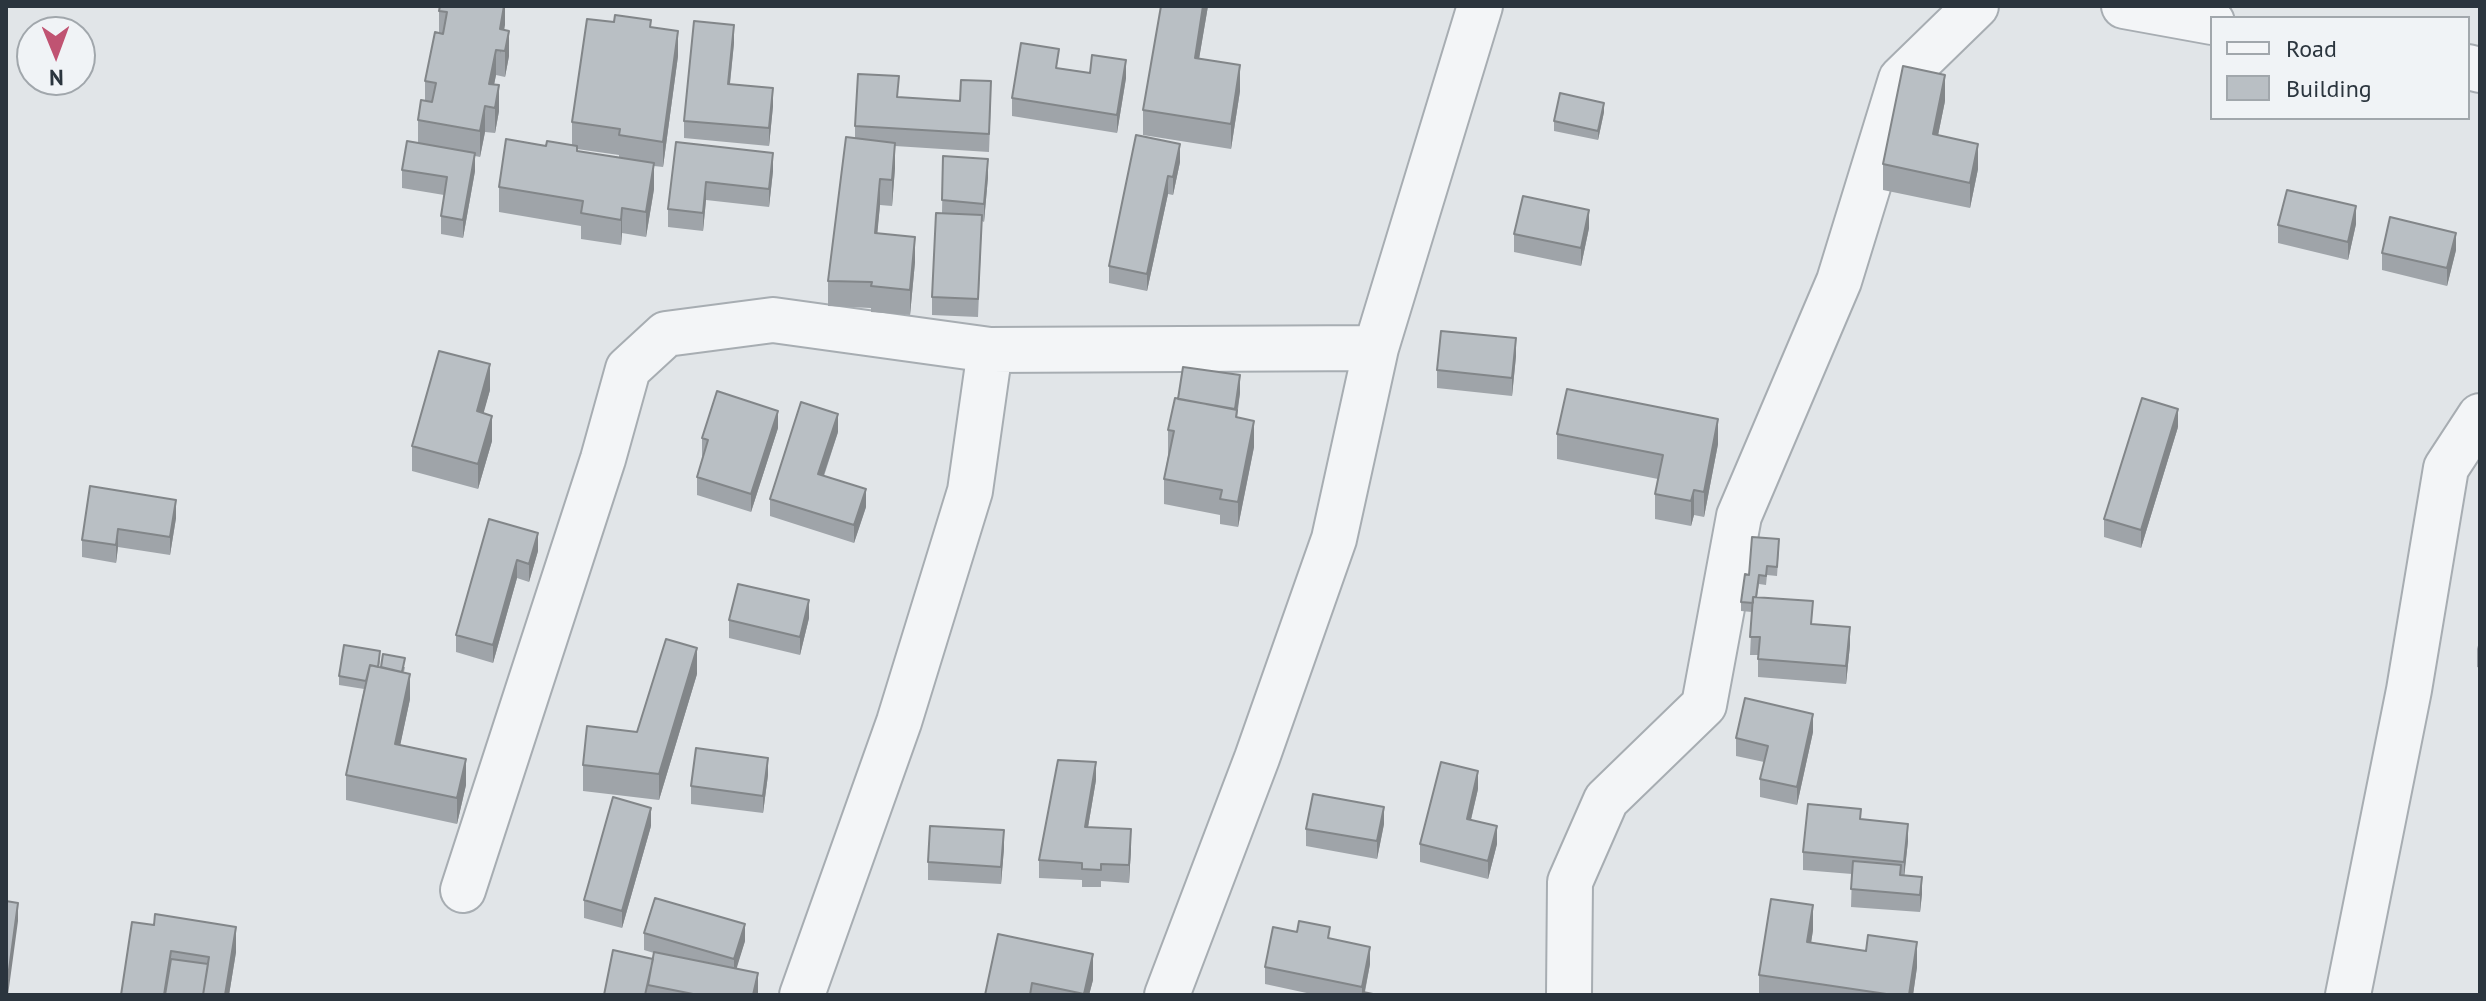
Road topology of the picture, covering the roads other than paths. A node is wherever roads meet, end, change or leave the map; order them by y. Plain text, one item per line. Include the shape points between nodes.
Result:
1 (1480, 6) edge
2 (1976, 6) edge
3 (2124, 6) edge
4 (2210, 22) edge
5 (1376, 348) junction
6 (990, 350) junction
7 (2480, 416) edge
8 (463, 890) dead end
9 (802, 995) edge
10 (1167, 995) edge
11 (1569, 995) edge
12 (2348, 995) edge

1 - 5 street
2 - 11 street via 1901,79 1839,281 1739,516 1704,705 1606,800 1570,882
3 - 4 street
5 - 6 street
5 - 10 street via 1334,539
6 - 8 street via 773,320 666,334 628,369
6 - 9 street via 970,491 899,722
7 - 12 street via 2446,468 2409,690

